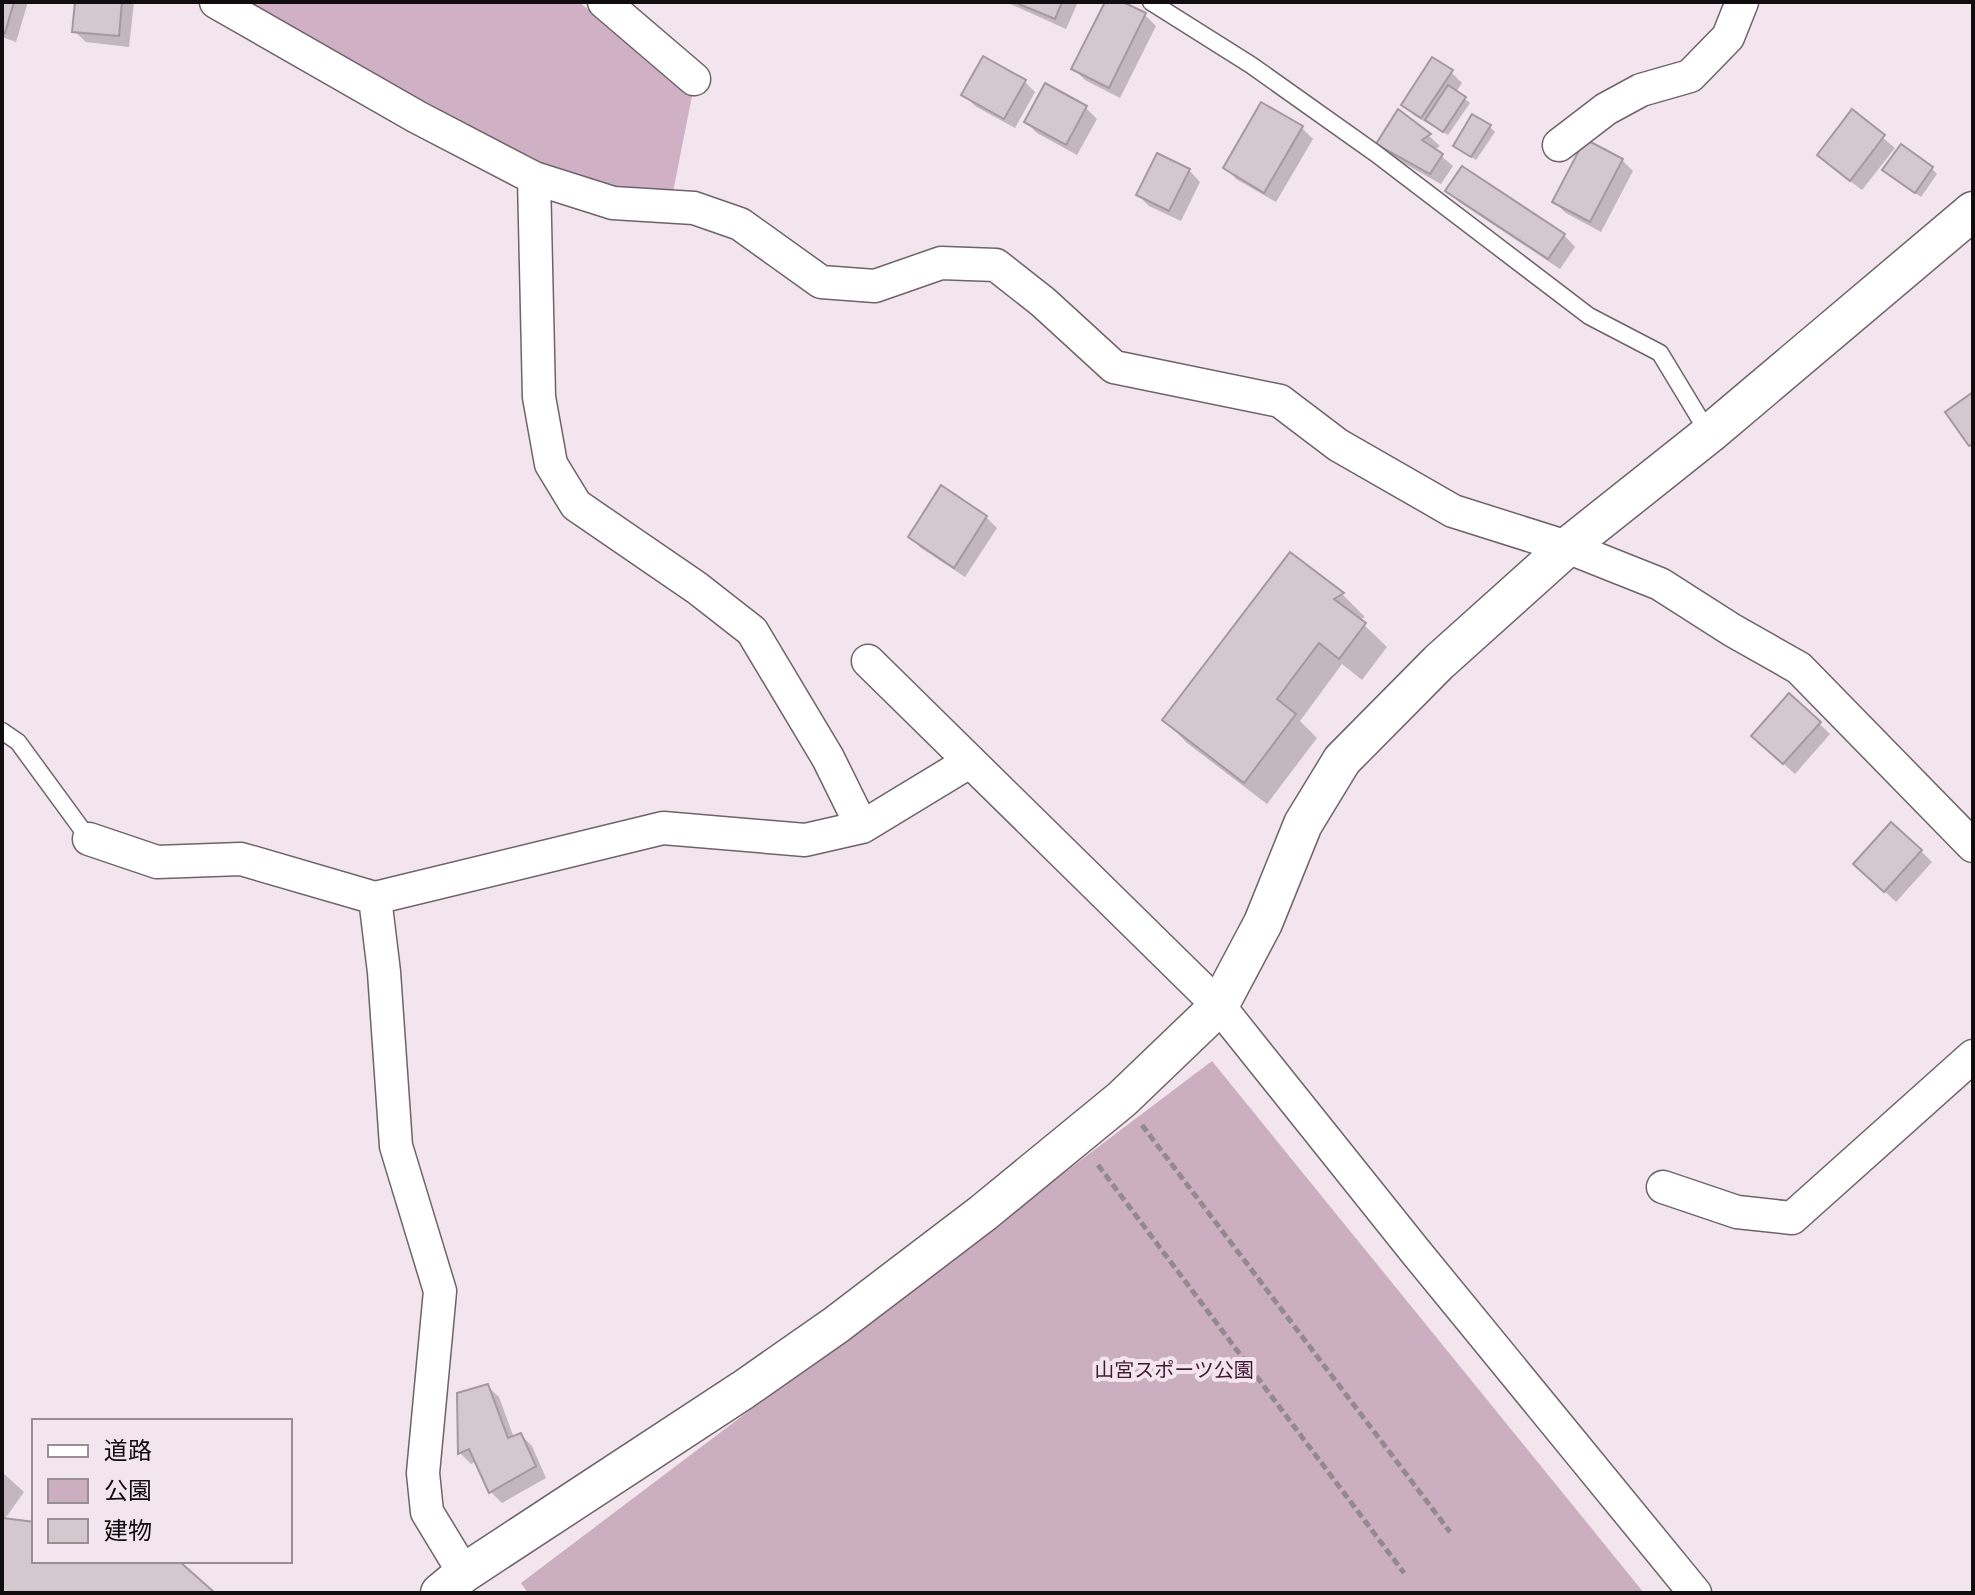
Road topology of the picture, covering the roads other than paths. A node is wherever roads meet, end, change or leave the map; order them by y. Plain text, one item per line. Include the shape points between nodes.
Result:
1 (216, 2) edge
2 (604, 2) edge
3 (1151, 2) edge
4 (1742, 2) edge
5 (694, 79) dead end
6 (1559, 145) dead end
7 (534, 178) junction
8 (1973, 211) edge
9 (1709, 434) junction
10 (1567, 547) junction
11 (868, 661) dead end
12 (2, 731) edge
13 (969, 762) junction
14 (862, 827) junction
15 (89, 839) joint
16 (1973, 846) edge
17 (375, 898) junction
18 (1219, 1006) junction
19 (1973, 1056) edge
20 (1663, 1187) dead end
21 (461, 1586) edge
22 (1695, 1593) edge

1 - 7 street
2 - 5 street
3 - 9 lane via 1375,153 1589,316 1660,353
4 - 6 street via 1728,37 1690,76 1641,90
7 - 10 street via 613,203 694,208 740,224 821,282 875,286 941,263 996,265 1114,367 1280,401 1338,445 1453,511
7 - 14 street via 539,397 551,464 576,505 752,631 828,758
8 - 9 street
9 - 10 street
10 - 16 street via 1660,584 1799,668
10 - 18 street via 1439,662 1342,760 1303,824 1263,923
11 - 13 street
12 - 15 lane via 18,742
13 - 14 street
13 - 18 street
14 - 17 street via 805,840 663,828
15 - 17 street via 157,862 241,859
17 - 21 street via 396,1146 440,1291 423,1473 427,1512
18 - 21 street via 1122,1099 983,1213 836,1325
18 - 22 street
19 - 20 street via 1792,1218 1737,1212

